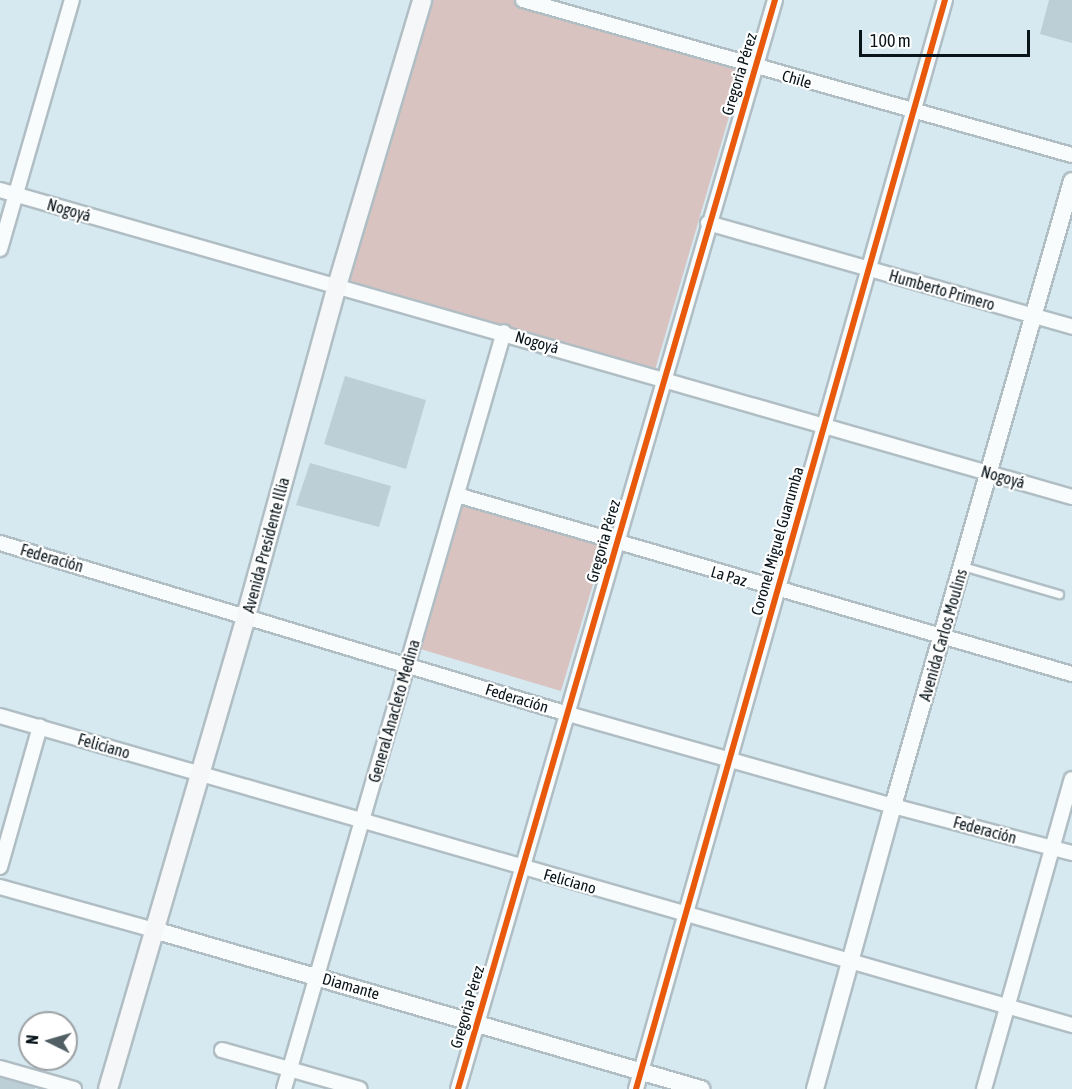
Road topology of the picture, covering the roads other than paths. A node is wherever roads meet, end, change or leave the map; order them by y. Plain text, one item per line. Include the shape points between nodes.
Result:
1 (72, 0) edge
2 (422, 0) edge
3 (523, 0) edge
4 (774, 0) edge
5 (945, 0) edge
6 (755, 67) junction
7 (913, 111) junction
8 (1072, 155) edge
9 (1072, 181) edge
10 (0, 190) edge
11 (16, 194) junction
12 (708, 223) junction
13 (0, 249) edge
14 (868, 269) junction
15 (337, 286) junction
16 (1035, 316) junction
17 (1072, 327) edge
18 (504, 332) junction
19 (664, 379) junction
20 (823, 426) junction
21 (989, 473) junction
22 (457, 495) junction
23 (1072, 497) edge
24 (0, 543) edge
25 (616, 543) junction
26 (963, 566) junction
27 (778, 590) junction
28 (1059, 594) dead end
29 (246, 616) junction
30 (942, 637) junction
31 (408, 663) junction
32 (1072, 674) edge
33 (568, 714) junction
34 (0, 716) edge
35 (40, 727) junction
36 (730, 759) junction
37 (200, 774) junction
38 (1072, 779) edge
39 (893, 806) junction
40 (363, 820) junction
41 (1051, 848) junction
42 (1072, 853) edge
43 (0, 867) edge
44 (522, 867) junction
45 (0, 887) edge
46 (686, 915) junction
47 (154, 930) junction
48 (850, 961) junction
49 (317, 976) junction
50 (1008, 1006) junction
51 (476, 1023) junction
52 (1072, 1025) edge
53 (222, 1050) dead end
54 (0, 1068) edge
55 (290, 1069) junction
56 (641, 1071) junction
57 (74, 1089) edge
58 (108, 1089) edge
59 (284, 1089) edge
60 (360, 1089) edge
61 (458, 1089) edge
62 (636, 1089) edge
63 (701, 1089) edge
64 (815, 1089) edge
65 (984, 1089) edge

1 - 11 street
2 - 15 main road, Avenida Presidente Illia
3 - 6 street, Chile
4 - 6 street, Gregoria Pérez
5 - 7 street, Coronel Miguel Guarumba
6 - 7 street, Chile
6 - 12 street, Gregoria Pérez
7 - 8 street, Chile
7 - 14 street, Coronel Miguel Guarumba
9 - 16 street, Avenida Carlos Moulins
10 - 11 street, Nogoyá
11 - 13 street
11 - 15 street, Nogoyá
12 - 14 street, Humberto Primero
12 - 19 street, Gregoria Pérez
14 - 16 street, Humberto Primero
14 - 20 street, Coronel Miguel Guarumba
15 - 18 street, Nogoyá
15 - 29 main road, Avenida Presidente Illia
16 - 17 street, Humberto Primero
16 - 21 street, Avenida Carlos Moulins
18 - 19 street, Nogoyá
18 - 22 street, General Anacleto Medina
19 - 20 street, Nogoyá
19 - 25 street, Gregoria Pérez
20 - 21 street, Nogoyá
20 - 27 street, Coronel Miguel Guarumba
21 - 23 street, Nogoyá
21 - 26 street, Avenida Carlos Moulins
22 - 25 street, La Paz
22 - 31 street, General Anacleto Medina
24 - 29 street, Federación
25 - 27 street, La Paz
25 - 33 street, Gregoria Pérez
26 - 28 lane
26 - 30 street, Avenida Carlos Moulins
27 - 30 street, La Paz
27 - 36 street, Coronel Miguel Guarumba
29 - 31 street, Federación
29 - 37 main road, Avenida Presidente Illia
30 - 32 street, La Paz
30 - 39 street, Avenida Carlos Moulins
31 - 33 street, Federación
31 - 40 street, General Anacleto Medina
33 - 36 street, Federación
33 - 44 street, Gregoria Pérez
34 - 35 street, Feliciano
35 - 37 street, Feliciano
35 - 43 street
36 - 39 street, Federación
36 - 46 street, Coronel Miguel Guarumba
37 - 40 street, Feliciano
37 - 47 main road, Avenida Presidente Illia
38 - 41 street
39 - 41 street, Federación
39 - 48 street, Avenida Carlos Moulins
40 - 44 street, Feliciano
40 - 49 street, General Anacleto Medina
41 - 42 street, Federación
41 - 50 street
44 - 46 street, Feliciano
44 - 51 street, Gregoria Pérez
45 - 47 street, Diamante
46 - 48 street, Feliciano
46 - 56 street, Coronel Miguel Guarumba
47 - 49 street, Diamante
47 - 58 main road, Avenida Presidente Illia
48 - 50 street, Feliciano
48 - 64 street, Avenida Carlos Moulins
49 - 51 street, Diamante
49 - 55 street, General Anacleto Medina
50 - 52 street, Feliciano
50 - 65 street
51 - 56 street, Diamante
51 - 61 street, Gregoria Pérez
53 - 55 street
54 - 57 street
55 - 59 street, General Anacleto Medina
55 - 60 street
56 - 62 street, Coronel Miguel Guarumba
56 - 63 street, Diamante

